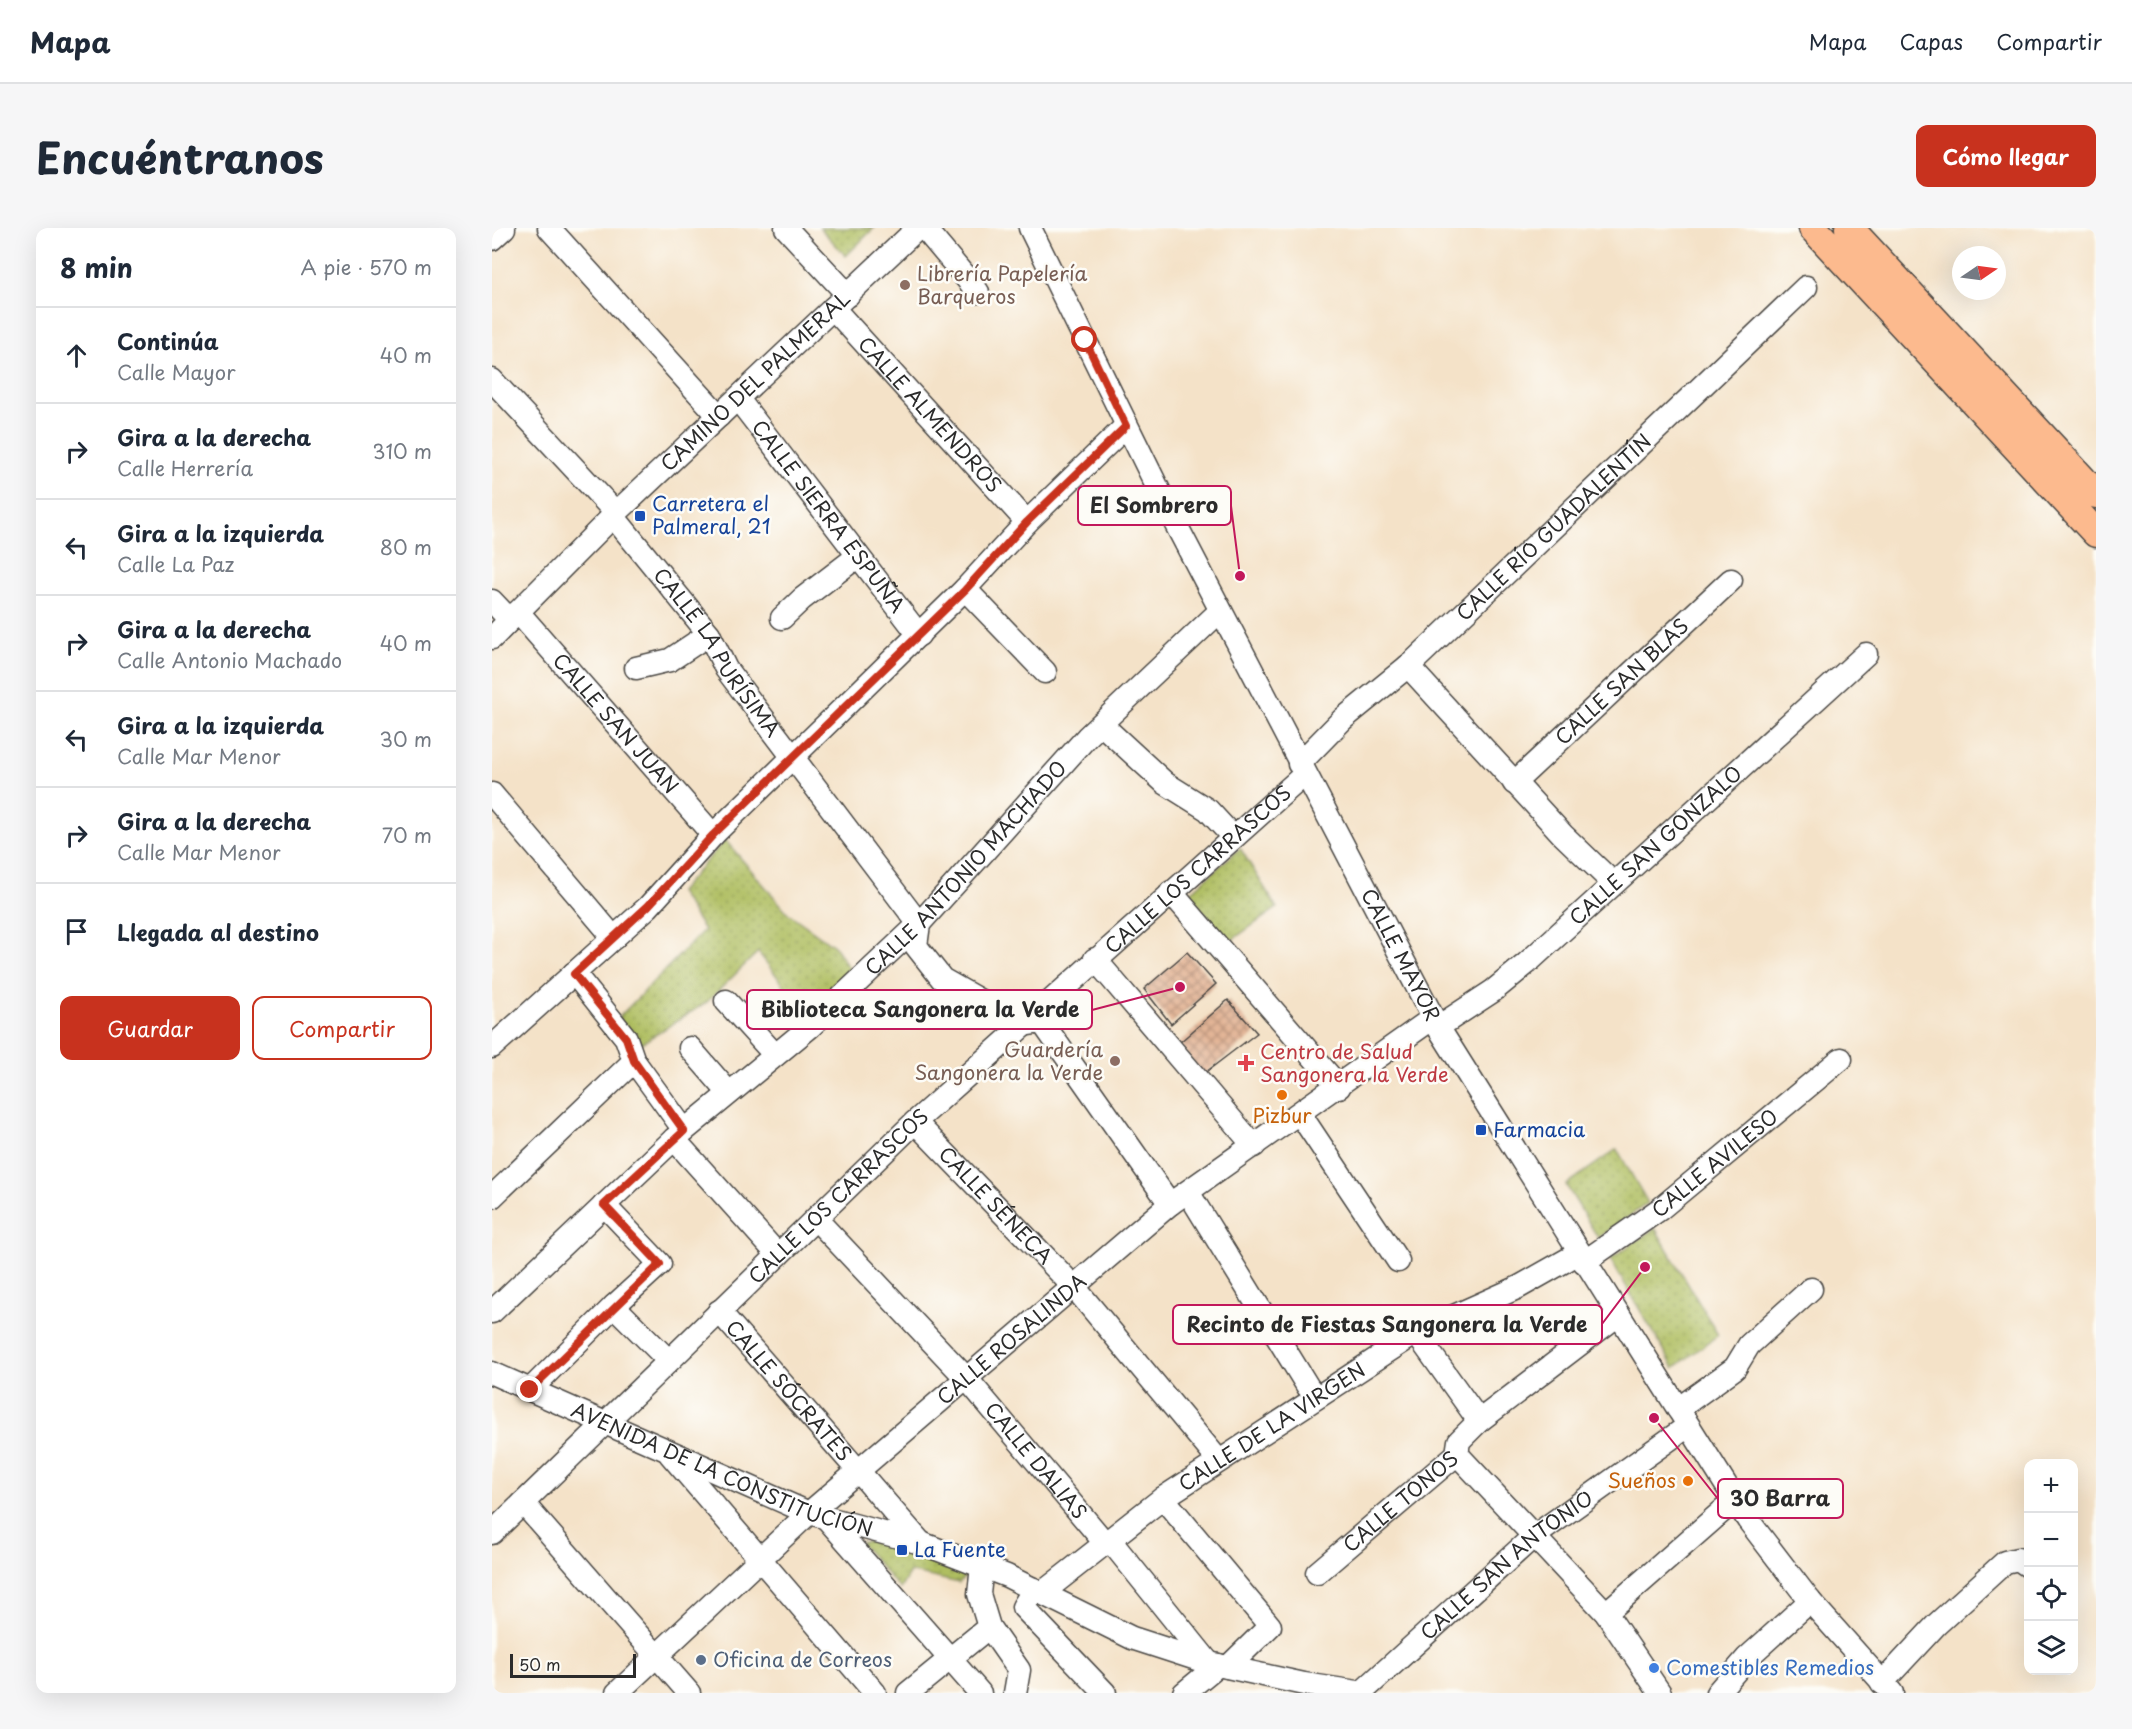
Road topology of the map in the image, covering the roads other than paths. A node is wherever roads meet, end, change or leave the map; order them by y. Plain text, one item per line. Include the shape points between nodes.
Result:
1 (504, 228) edge
2 (549, 228) edge
3 (786, 228) edge
4 (918, 228) edge
5 (924, 228) edge
6 (1030, 228) edge
7 (1813, 228) edge
8 (1849, 228) edge
9 (492, 239) edge
10 (1806, 287) dead end
11 (978, 292) dead end
12 (840, 302) junction
13 (492, 380) edge
14 (738, 399) junction
15 (719, 416) junction
16 (1126, 426) junction
17 (2096, 494) edge
18 (615, 515) junction
19 (1027, 522) junction
20 (2096, 533) edge
21 (858, 556) junction
22 (1731, 580) dead end
23 (965, 590) junction
24 (492, 601) edge
25 (1220, 611) junction
26 (514, 616) junction
27 (782, 618) dead end
28 (709, 634) junction
29 (919, 634) junction
30 (492, 638) edge
31 (1866, 654) dead end
32 (1408, 666) junction
33 (636, 668) dead end
34 (1046, 672) dead end
35 (1101, 724) junction
36 (794, 758) junction
37 (1301, 769) junction
38 (1514, 783) junction
39 (492, 794) edge
40 (713, 835) junction
41 (1233, 837) junction
42 (1614, 883) junction
43 (1171, 892) junction
44 (919, 924) junction
45 (614, 938) junction
46 (1095, 959) junction
47 (574, 974) junction
48 (726, 1001) dead end
49 (1435, 1023) junction
50 (1023, 1025) junction
51 (492, 1047) edge
52 (690, 1048) dead end
53 (775, 1055) junction
54 (1841, 1059) dead end
55 (634, 1061) junction
56 (1339, 1087) junction
57 (729, 1093) junction
58 (1300, 1114) junction
59 (915, 1122) junction
60 (679, 1135) junction
61 (1254, 1146) junction
62 (492, 1197) edge
63 (1179, 1198) junction
64 (604, 1205) junction
65 (816, 1219) junction
66 (778, 1255) junction
67 (1582, 1257) junction
68 (1398, 1261) dead end
69 (1075, 1288) junction
70 (1811, 1289) dead end
71 (614, 1306) junction
72 (719, 1311) junction
73 (492, 1312) edge
74 (1618, 1315) junction
75 (1416, 1334) junction
76 (668, 1360) junction
77 (492, 1373) edge
78 (967, 1380) junction
79 (530, 1390) junction
80 (1317, 1397) junction
81 (1683, 1417) junction
82 (1479, 1421) junction
83 (607, 1423) junction
84 (667, 1450) junction
85 (1457, 1454) junction
86 (1219, 1461) junction
87 (858, 1470) junction
88 (1163, 1498) junction
89 (1735, 1500) junction
90 (523, 1503) junction
91 (818, 1516) junction
92 (492, 1533) edge
93 (1533, 1537) junction
94 (1107, 1541) junction
95 (921, 1543) junction
96 (760, 1562) junction
97 (2024, 1563) edge
98 (982, 1566) junction
99 (1317, 1573) dead end
100 (1038, 1591) junction
101 (1810, 1601) junction
102 (1606, 1613) junction
103 (989, 1626) junction
104 (658, 1656) junction
105 (951, 1660) junction
106 (1218, 1665) junction
107 (1887, 1688) edge
108 (1322, 1690) edge
109 (617, 1693) edge
110 (689, 1693) edge
111 (875, 1693) edge
112 (908, 1693) edge
113 (978, 1693) edge
114 (1015, 1693) edge
115 (1106, 1693) edge
116 (1184, 1693) edge
117 (1363, 1693) edge
118 (1660, 1693) edge
119 (1717, 1693) edge

1 - 9 street
2 - 15 street
3 - 12 street, CALLE ALMENDROS
4 - 12 street, CAMINO DEL PALMERAL
5 - 11 street
6 - 16 street, CALLE MAYOR
7 - 20 main road
8 - 17 main road
10 - 32 street, CALLE RÍO GUADALENTÍN
12 - 14 street, CAMINO DEL PALMERAL
12 - 19 street, CALLE ALMENDROS
13 - 18 street, CALLE LA PURÍSIMA
14 - 15 street, CAMINO DEL PALMERAL
14 - 21 street, CALLE SIERRA ESPUÑA
15 - 18 street, CAMINO DEL PALMERAL
16 - 19 street
16 - 25 street, CALLE MAYOR
18 - 26 street, CAMINO DEL PALMERAL
18 - 28 street, CALLE LA PURÍSIMA
19 - 23 street
21 - 27 street
21 - 29 street, CALLE SIERRA ESPUÑA
22 - 38 street, CALLE SAN BLAS
23 - 29 street
23 - 34 street
24 - 26 street, CALLE SAN JUAN
25 - 35 street, CALLE ANTONIO MACHADO
25 - 37 street, CALLE MAYOR
26 - 30 street, CAMINO DEL PALMERAL
26 - 40 street, CALLE SAN JUAN
28 - 33 street via 670,660
28 - 36 street, CALLE LA PURÍSIMA via 726,669
29 - 36 street
31 - 42 street, CALLE SAN GONZALO
32 - 37 street, CALLE RÍO GUADALENTÍN via 1344,719
32 - 38 street
35 - 41 street via 1166,783 1208,810
35 - 44 street, CALLE ANTONIO MACHADO
36 - 40 street
36 - 44 street, CALLE LA PURÍSIMA
37 - 41 street, CALLE LOS CARRASCOS
37 - 49 street, CALLE MAYOR
38 - 42 street
39 - 45 street
40 - 45 street
41 - 43 street, CALLE LOS CARRASCOS
42 - 49 street, CALLE SAN GONZALO via 1493,991
43 - 46 street, CALLE LOS CARRASCOS
43 - 56 street
44 - 50 street via 916,946 942,980
44 - 53 street, CALLE ANTONIO MACHADO via 812,1026
45 - 47 street
46 - 50 street, CALLE LOS CARRASCOS
46 - 61 street
47 - 51 street
47 - 55 street via 626,1038
48 - 53 street
49 - 56 street, CALLE ROSALINDA
49 - 67 street, CALLE MAYOR
50 - 59 street, CALLE LOS CARRASCOS
50 - 63 street via 1042,1022
52 - 57 street
53 - 57 street, CALLE ANTONIO MACHADO
54 - 67 street, CALLE AVILESO via 1660,1209
55 - 60 street
55 - 62 street
56 - 58 street, CALLE ROSALINDA
57 - 60 street, CALLE ANTONIO MACHADO
58 - 61 street, CALLE ROSALINDA
58 - 68 street
59 - 65 street, CALLE LOS CARRASCOS
59 - 69 street, CALLE SÉNECA
60 - 64 street, CALLE ANTONIO MACHADO
60 - 66 street
61 - 63 street, CALLE ROSALINDA
63 - 69 street, CALLE ROSALINDA
63 - 80 street
64 - 71 street via 660,1264
64 - 73 street, CALLE ANTONIO MACHADO
65 - 66 street, CALLE LOS CARRASCOS
65 - 78 street, CALLE DALIAS
66 - 72 street, CALLE LOS CARRASCOS
67 - 74 street, CALLE MAYOR
67 - 75 street, CALLE DE LA VIRGEN
69 - 78 street, CALLE ROSALINDA
69 - 86 street, CALLE SÉNECA
70 - 81 street, CALLE SAN ANTONIO via 1749,1345 1735,1368
71 - 76 street
71 - 79 street
72 - 76 street, CALLE LOS CARRASCOS
72 - 87 street, CALLE SÓCRATES
74 - 81 street, CALLE MAYOR
74 - 82 street, CALLE TONOS
75 - 80 street, CALLE DE LA VIRGEN
75 - 82 street
76 - 83 street, CALLE LOS CARRASCOS
77 - 79 street, AVENIDA DE LA CONSTITUCIÓN
78 - 87 street, CALLE ROSALINDA
78 - 94 street, CALLE DALIAS
79 - 83 street, AVENIDA DE LA CONSTITUCIÓN
80 - 86 street, CALLE DE LA VIRGEN
81 - 89 street, CALLE MAYOR
81 - 93 street, CALLE SAN ANTONIO
82 - 85 street, CALLE TONOS via 1459,1441
83 - 84 street, AVENIDA DE LA CONSTITUCIÓN
83 - 90 street, CALLE LOS CARRASCOS
84 - 91 street, AVENIDA DE LA CONSTITUCIÓN
84 - 96 street
85 - 93 street
85 - 99 street, CALLE TONOS
86 - 88 street, CALLE DE LA VIRGEN
87 - 91 street, CALLE ROSALINDA
87 - 95 street, CALLE SÓCRATES
88 - 94 street, CALLE DE LA VIRGEN
88 - 106 street via 1270,1626
89 - 101 street, CALLE MAYOR
89 - 102 street
90 - 92 street, CALLE LOS CARRASCOS
90 - 104 street
91 - 95 street, AVENIDA DE LA CONSTITUCIÓN
91 - 96 street, CALLE ROSALINDA
91 - 105 street
93 - 102 street
93 - 117 street, CALLE SAN ANTONIO
94 - 100 street, CALLE DE LA VIRGEN
94 - 106 street, CALLE DALIAS
95 - 98 street, AVENIDA DE LA CONSTITUCIÓN
96 - 104 street, CALLE ROSALINDA
96 - 111 street
97 - 107 street via 2018,1559 2005,1562 1937,1624
98 - 100 street, AVENIDA DE LA CONSTITUCIÓN
98 - 103 street via 979,1594
100 - 106 street, AVENIDA DE LA CONSTITUCIÓN via 1132,1638
100 - 115 street via 1023,1607
101 - 107 street, CALLE MAYOR
101 - 119 street via 1746,1658
102 - 118 street
103 - 105 street
103 - 114 street via 1019,1670
104 - 109 street, CALLE ROSALINDA
104 - 110 street
105 - 112 street
105 - 113 street
106 - 108 street, AVENIDA DE LA CONSTITUCIÓN
106 - 116 street
108 - 117 street, AVENIDA DE LA CONSTITUCIÓN

